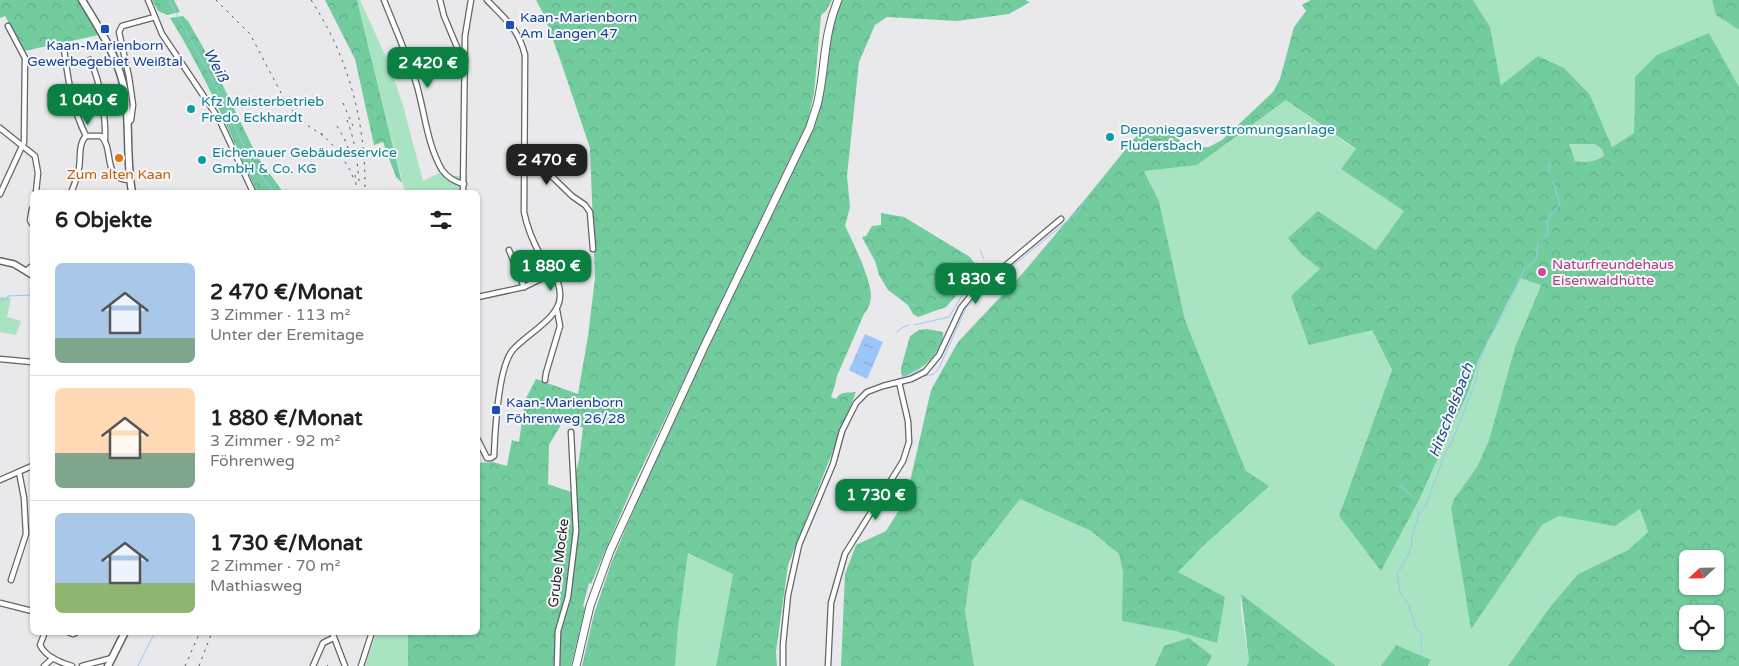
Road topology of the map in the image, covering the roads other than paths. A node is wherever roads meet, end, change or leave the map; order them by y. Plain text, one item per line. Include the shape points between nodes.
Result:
1 (82, 0) edge
2 (148, 0) edge
3 (384, 0) edge
4 (440, 0) edge
5 (471, 0) edge
6 (487, 0) edge
7 (838, 0) edge
8 (155, 17) junction
9 (8, 26) dead end
10 (64, 49) dead end
11 (90, 60) dead end
12 (465, 62) junction
13 (127, 124) junction
14 (0, 128) edge
15 (86, 136) junction
16 (104, 139) junction
17 (23, 146) junction
18 (525, 146) junction
19 (130, 180) junction
20 (464, 184) junction
21 (36, 190) edge
22 (72, 190) edge
23 (132, 190) edge
24 (252, 190) edge
25 (463, 190) edge
26 (0, 194) edge
27 (1061, 219) dead end
28 (593, 249) dead end
29 (509, 250) dead end
30 (0, 261) edge
31 (30, 268) edge
32 (26, 271) junction
33 (553, 273) junction
34 (30, 274) edge
35 (524, 287) junction
36 (480, 297) edge
37 (556, 310) junction
38 (0, 359) edge
39 (30, 362) edge
40 (545, 380) dead end
41 (899, 382) junction
42 (570, 432) dead end
43 (480, 444) edge
44 (30, 467) edge
45 (19, 472) junction
46 (0, 480) edge
47 (11, 580) dead end
48 (0, 603) edge
49 (30, 610) edge
50 (44, 635) edge
51 (124, 635) edge
52 (333, 635) edge
53 (371, 635) edge
54 (52, 658) junction
55 (113, 658) junction
56 (44, 666) edge
57 (72, 666) edge
58 (82, 666) edge
59 (108, 666) edge
60 (313, 666) edge
61 (345, 666) edge
62 (361, 666) edge
63 (557, 666) edge
64 (576, 666) edge
65 (783, 666) edge
66 (828, 666) edge

1 - 13 main road via 117,63 125,95
2 - 8 street
3 - 20 street via 417,85 438,160 453,181
4 - 12 street
5 - 12 street
6 - 18 street via 514,27 522,44 526,66
7 - 64 main road via 828,31 818,101 810,127 610,550 590,606
8 - 13 street via 122,26 119,32 132,105 131,120
8 - 24 street via 162,34 219,119
9 - 17 street via 25,58
10 - 15 street via 71,96
11 - 16 street via 101,97
12 - 20 street
13 - 19 main road
14 - 17 street
15 - 16 street
15 - 22 street via 81,144
16 - 19 street via 114,173 121,179
17 - 21 street via 37,162
17 - 26 street
18 - 28 street via 539,164 590,212
18 - 33 street via 526,221 541,256
19 - 23 main road
20 - 25 street
27 - 41 street via 974,292 961,308 939,355 925,372
29 - 35 street
30 - 32 street
31 - 32 street
32 - 34 street
33 - 35 street
33 - 37 street via 561,298
35 - 36 street
37 - 40 street via 560,326
37 - 43 street via 517,346 508,359 499,400 494,456 488,458
38 - 39 street
41 - 65 street via 863,394 842,431 833,464 799,544 788,595
41 - 66 street via 909,442 903,461 845,554 831,602
42 - 63 street, Grube Mocke via 576,531 568,597 558,631
44 - 45 street
45 - 46 street
45 - 47 street via 26,534
48 - 49 street
50 - 54 street via 40,645
51 - 55 main road
52 - 60 street via 323,643
52 - 61 street
53 - 62 street
54 - 56 street
54 - 57 street
55 - 58 street
55 - 59 main road

